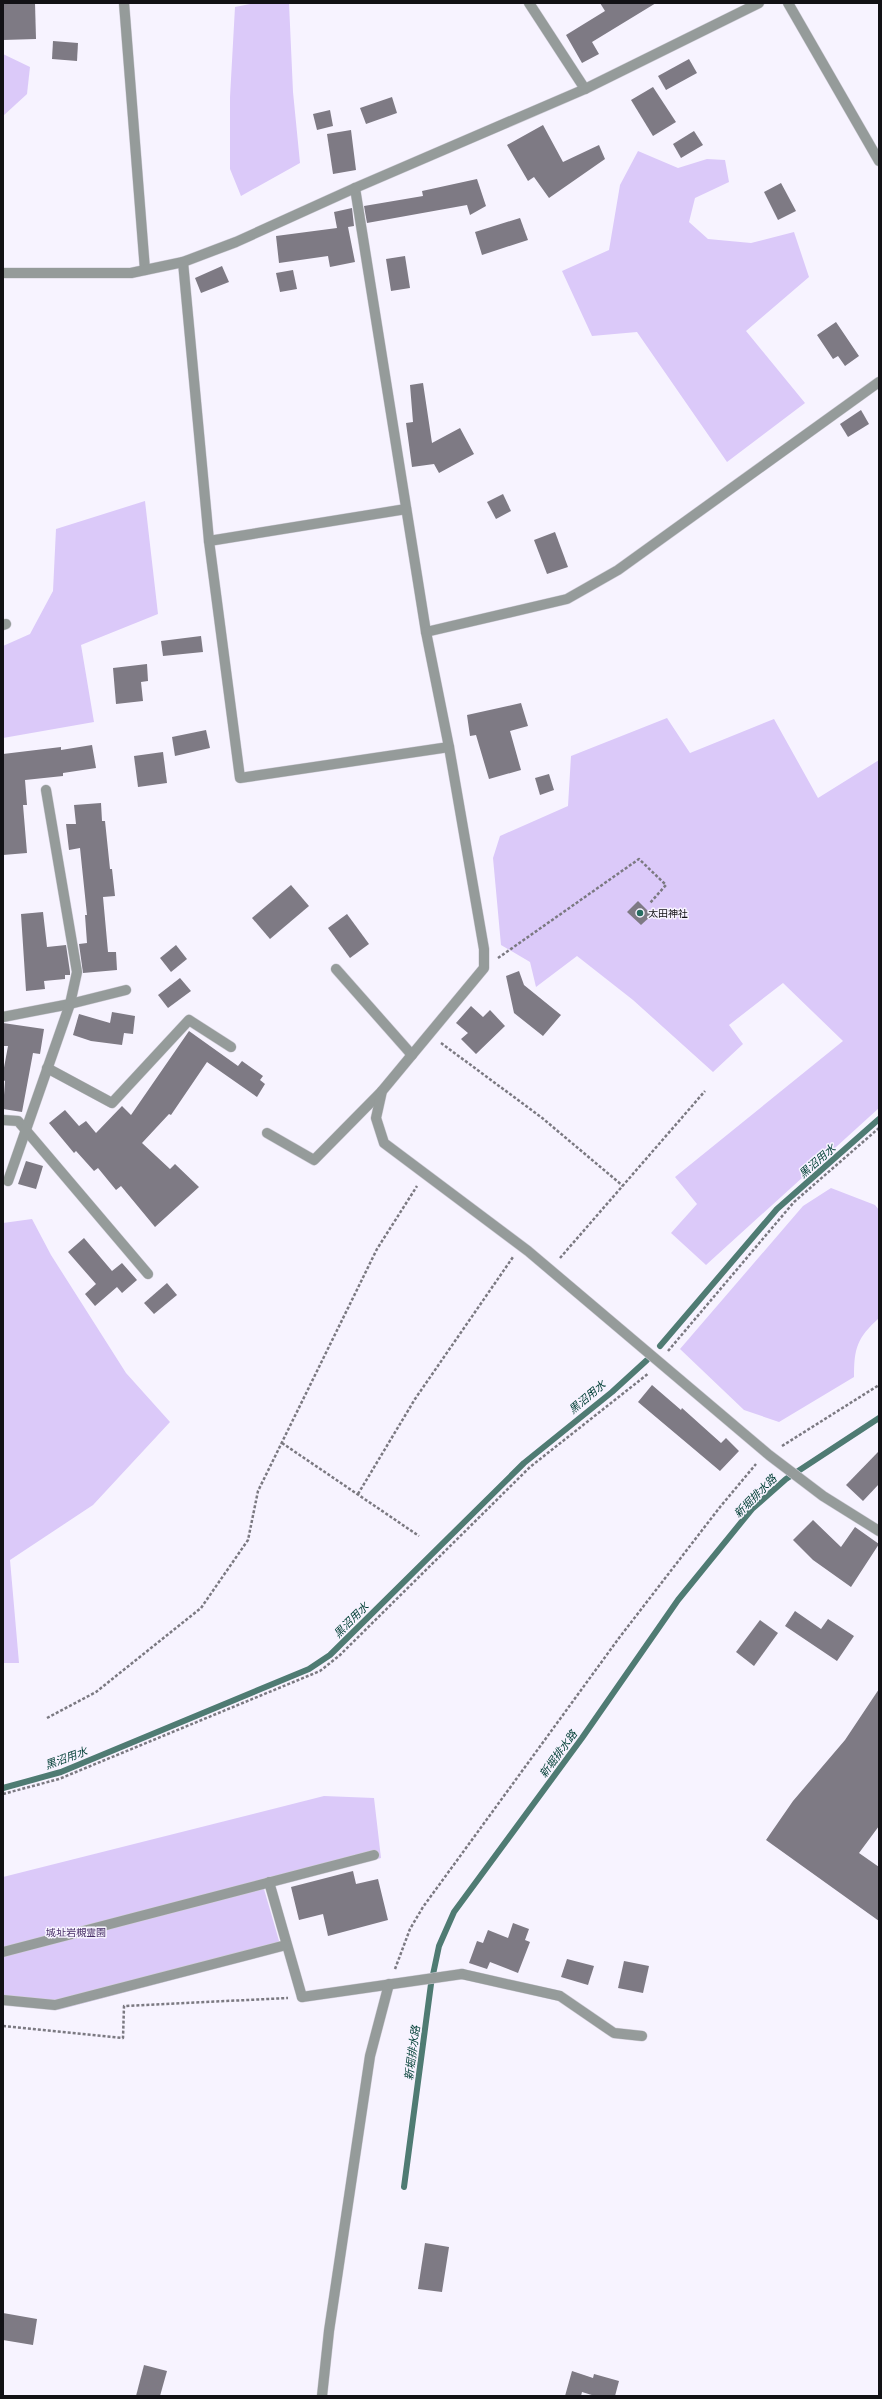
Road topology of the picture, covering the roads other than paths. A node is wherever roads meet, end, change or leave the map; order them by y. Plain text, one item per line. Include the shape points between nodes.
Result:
1 (124, 3) edge
2 (529, 3) edge
3 (759, 3) edge
4 (788, 3) edge
5 (584, 89) junction
6 (879, 162) edge
7 (355, 188) junction
8 (183, 262) junction
9 (145, 270) junction
10 (3, 273) edge
11 (879, 382) edge
12 (406, 509) junction
13 (209, 541) junction
14 (426, 632) junction
15 (449, 747) junction
16 (46, 790) dead end
17 (336, 969) dead end
18 (126, 990) dead end
19 (70, 1004) junction
20 (3, 1017) edge
21 (231, 1047) dead end
22 (412, 1056) junction
23 (47, 1068) junction
24 (382, 1091) junction
25 (3, 1120) edge
26 (25, 1130) junction
27 (267, 1133) dead end
28 (8, 1181) dead end
29 (148, 1274) dead end
30 (879, 1531) edge
31 (374, 1855) dead end
32 (269, 1882) junction
33 (286, 1945) junction
34 (3, 1952) edge
35 (389, 1984) junction
36 (3, 2000) edge
37 (642, 2036) dead end
38 (322, 2396) edge

1 - 9 street
2 - 5 street
3 - 5 street
4 - 6 street
5 - 7 street
7 - 8 street via 236,242
7 - 12 street
8 - 9 street
8 - 13 street
9 - 10 street
11 - 14 street via 618,570 567,599
12 - 13 street
12 - 14 street
13 - 15 street via 240,778
14 - 15 street
15 - 22 street via 484,949 484,968
16 - 19 street via 77,972
17 - 22 street
18 - 19 street
19 - 20 street
19 - 23 street
21 - 23 street via 190,1020 112,1103
22 - 24 street
23 - 26 street
24 - 27 street via 314,1160
24 - 30 street via 376,1118 384,1143 521,1245 769,1455 823,1496
25 - 26 street via 18,1121
26 - 28 street
26 - 29 street
31 - 32 street
32 - 33 street
32 - 34 street
33 - 35 street via 302,1997
33 - 36 street via 55,2005
35 - 37 street via 462,1974 560,1996 614,2033
35 - 38 street via 370,2056 329,2331

